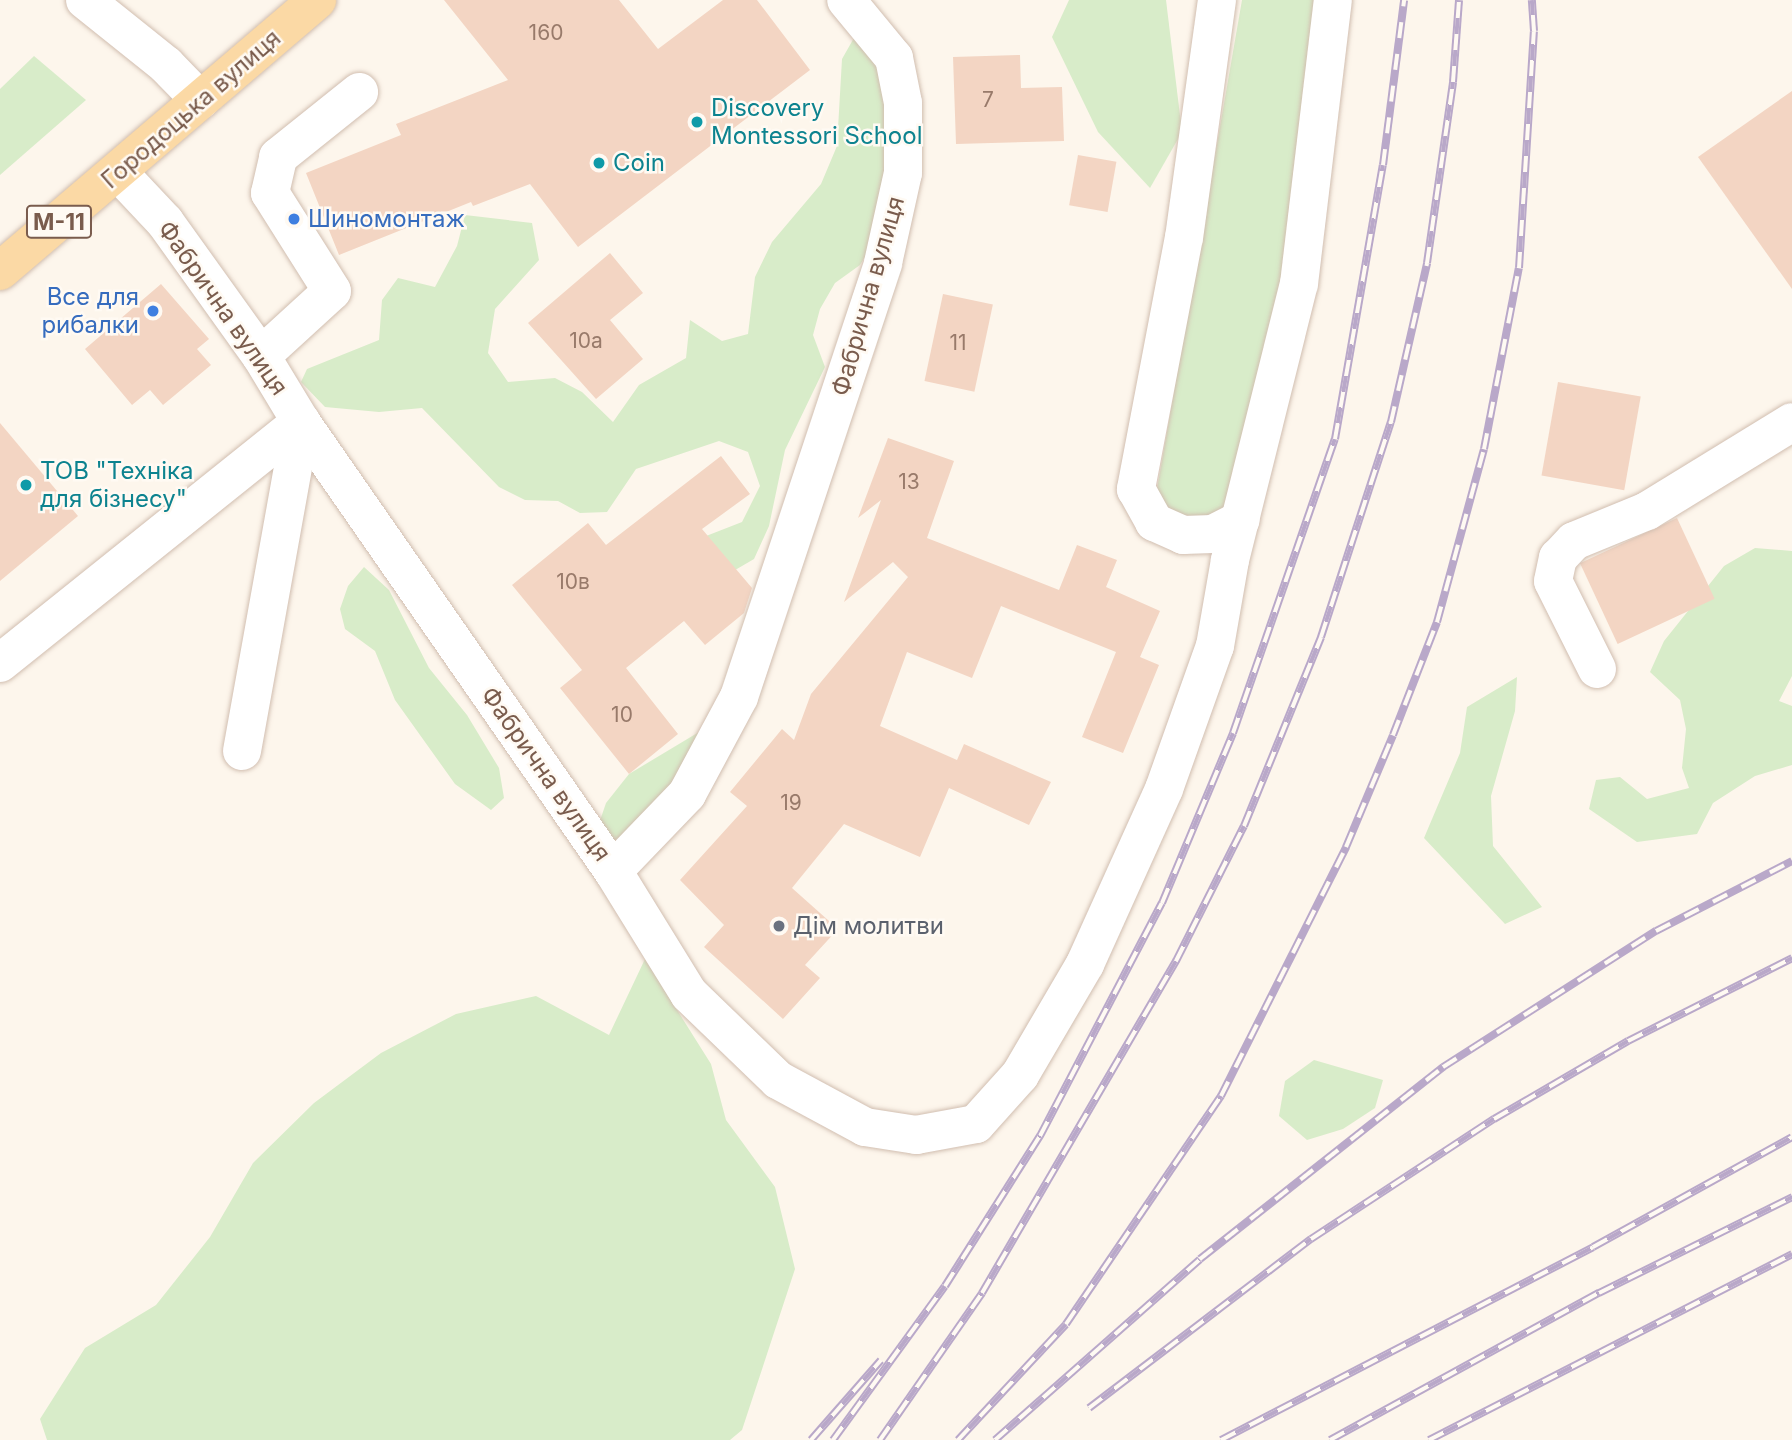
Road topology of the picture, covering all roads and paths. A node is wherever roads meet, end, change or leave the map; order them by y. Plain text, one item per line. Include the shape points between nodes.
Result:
1 (85, 0) edge
2 (317, 0) edge
3 (846, 0) edge
4 (1217, 0) edge
5 (1333, 0) edge
6 (359, 92) dead end
7 (200, 100) junction
8 (118, 172) junction
9 (0, 271) edge
10 (261, 356) junction
11 (302, 422) junction
12 (1792, 422) edge
13 (1241, 520) junction
14 (0, 663) edge
15 (1597, 669) dead end
16 (242, 751) dead end
17 (613, 871) junction

1 - 7 street via 166,65
2 - 7 main road, Городоцька вулиця / М-11
3 - 17 street, Фабрична вулиця via 894,58 903,103 902,173 883,263 739,697 687,794
4 - 13 street via 1184,237 1136,489 1154,522 1183,535 1213,534
5 - 13 street via 1298,284
6 - 10 street via 278,157 270,193 332,290
7 - 8 main road, Городоцька вулиця / М-11
8 - 9 main road, Городоцька вулиця / М-11
8 - 10 street, Фабрична вулиця via 165,222
10 - 11 street, Фабрична вулиця
11 - 14 street
11 - 16 street
11 - 17 street, Фабрична вулиця
12 - 15 street via 1647,511 1574,541 1558,558 1553,581
13 - 17 street via 1215,646 1158,802 1085,964 1020,1075 976,1124 916,1135 865,1127 778,1080 689,994

